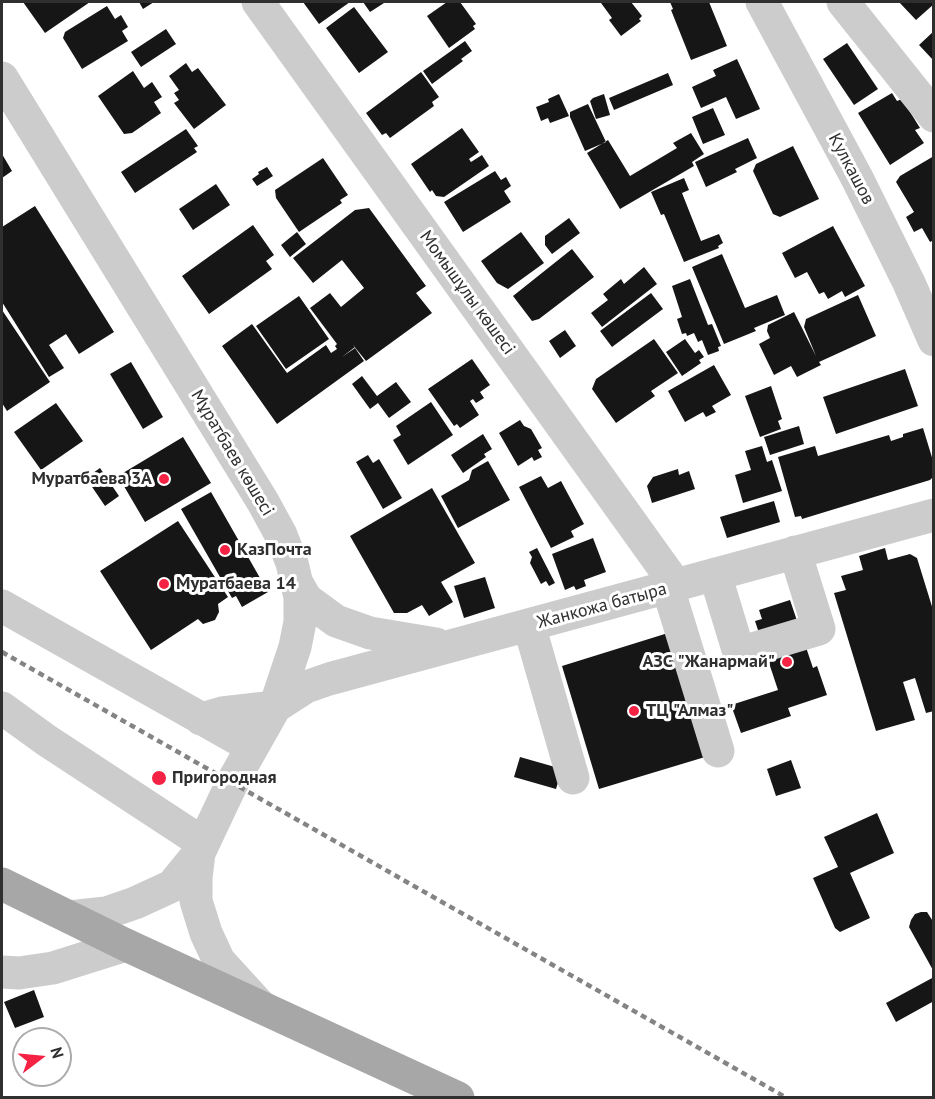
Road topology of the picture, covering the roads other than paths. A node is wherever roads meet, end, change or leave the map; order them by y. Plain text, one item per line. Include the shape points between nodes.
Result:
1 (258, 2) edge
2 (762, 2) edge
3 (843, 2) edge
4 (2, 78) edge
5 (933, 116) edge
6 (933, 340) edge
7 (933, 515) edge
8 (795, 552) junction
9 (715, 574) junction
10 (298, 585) junction
11 (672, 586) junction
12 (2, 606) edge
13 (529, 625) junction
14 (446, 646) junction
15 (275, 707) junction
16 (2, 708) edge
17 (201, 719) junction
18 (252, 747) junction
19 (718, 751) dead end
20 (573, 778) dead end
21 (201, 848) junction
22 (2, 884) edge
23 (69, 917) junction
24 (126, 945) junction
25 (2, 972) edge
26 (261, 1006) junction
27 (458, 1098) edge

1 - 11 street, Момышұлы көшесі
2 - 6 street, Кулкашов via 857,178
3 - 5 street
4 - 10 street, Мұратбаев көшесі via 264,502
7 - 8 street, Жанкожа батыра
8 - 9 street, Жанкожа батыра
8 - 9 street via 819,628 739,653
9 - 11 street, Жанкожа батыра
10 - 14 street via 306,599 336,621 391,638
10 - 15 street, Мұратбаев көшесі via 300,622
11 - 13 street, Жанкожа батыра
11 - 19 street, Момышұлы көшесі
12 - 17 street
13 - 14 street, Жанкожа батыра
13 - 20 street
14 - 15 street, Жанкожа батыра via 306,687
15 - 17 street
15 - 18 street, Мұратбаев көшесі
16 - 21 street
17 - 18 street
18 - 21 street, Мұратбаев көшесі
21 - 23 street via 172,886 106,913
21 - 26 street via 196,901 206,933 219,961
22 - 23 main road
23 - 24 main road
24 - 25 street via 53,968
24 - 26 main road
26 - 27 main road

